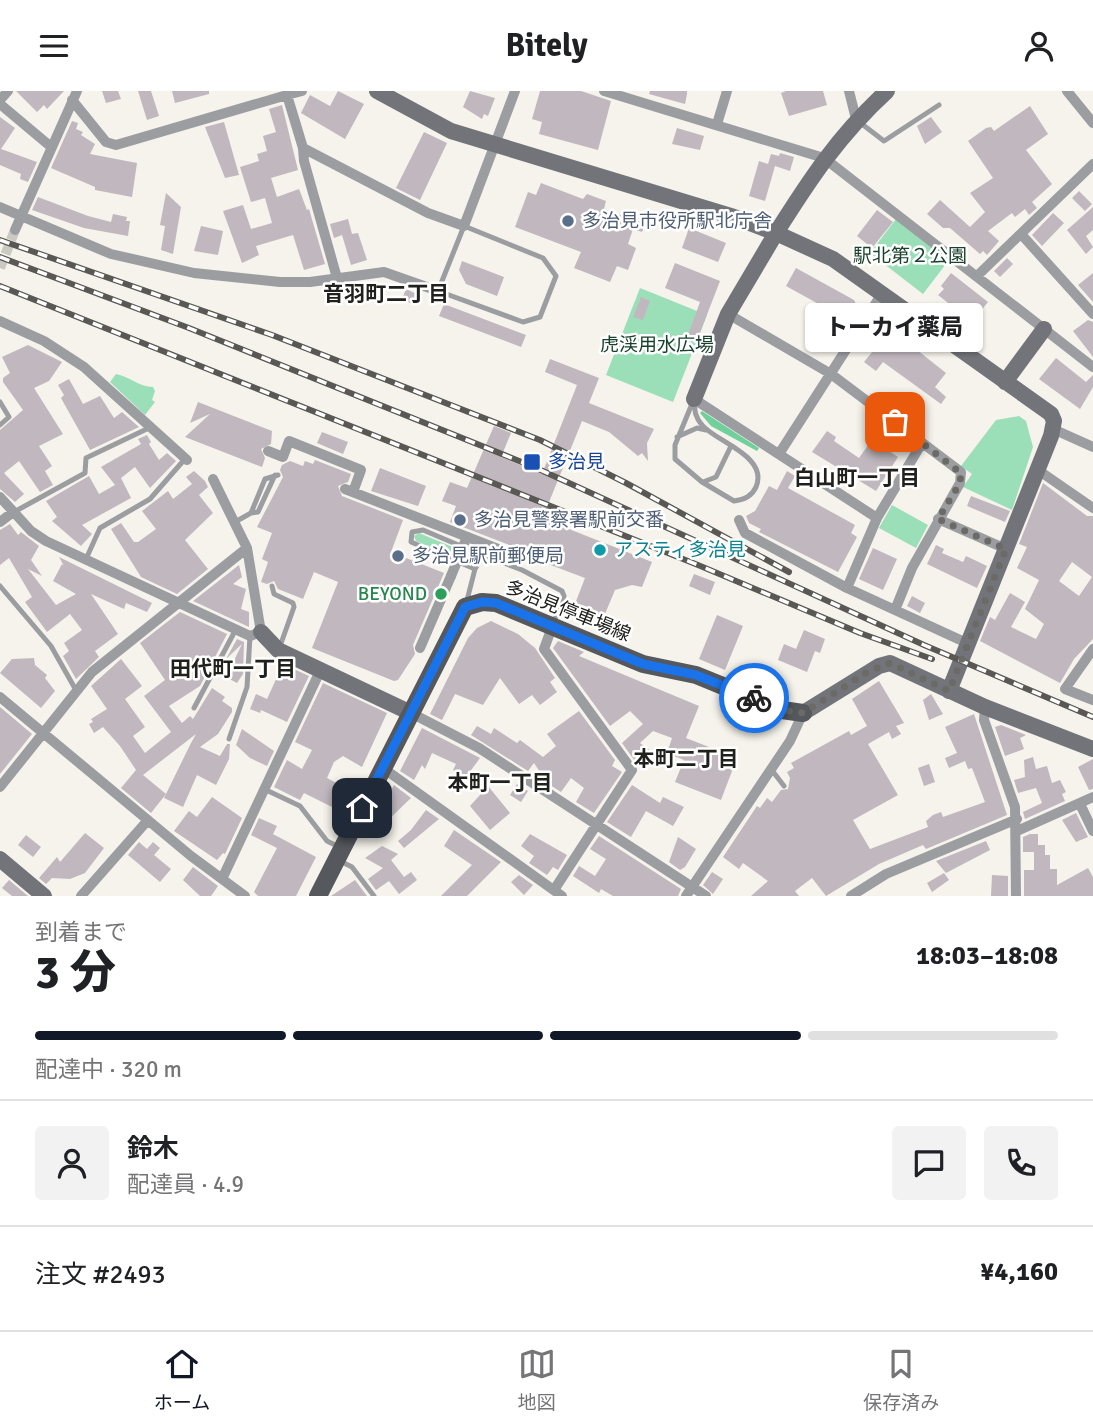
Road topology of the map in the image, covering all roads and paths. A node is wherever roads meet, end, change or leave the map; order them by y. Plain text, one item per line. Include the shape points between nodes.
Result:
1 (8, 91) edge
2 (302, 91) edge
3 (377, 91) edge
4 (514, 91) edge
5 (604, 91) edge
6 (654, 91) edge
7 (727, 91) edge
8 (849, 91) edge
9 (887, 91) edge
10 (1068, 91) edge
11 (74, 95) edge
12 (287, 95) junction
13 (0, 102) edge
14 (650, 104) junction
15 (939, 105) dead end
16 (856, 119) junction
17 (1093, 123) edge
18 (717, 124) junction
19 (494, 145) junction
20 (50, 146) junction
21 (303, 148) junction
22 (824, 157) junction
23 (1093, 165) edge
24 (0, 207) edge
25 (22, 215) junction
26 (464, 226) junction
27 (15, 230) tunnel mouth
28 (776, 233) junction
29 (1021, 234) junction
30 (977, 276) junction
31 (337, 278) junction
32 (438, 291) junction
33 (883, 292) junction
34 (728, 314) junction
35 (1093, 314) edge
36 (0, 321) edge
37 (1044, 329) junction
38 (1093, 367) edge
39 (831, 374) junction
40 (1005, 381) junction
41 (694, 399) junction
42 (0, 402) edge
43 (0, 425) edge
44 (151, 427) junction
45 (1054, 429) junction
46 (706, 430) junction
47 (677, 437) junction
48 (922, 443) junction
49 (731, 446) junction
50 (1092, 446) edge
51 (268, 451) dead end
52 (779, 454) junction
53 (186, 460) joint
54 (1038, 470) junction
55 (277, 475) dead end
56 (213, 479) dead end
57 (702, 482) junction
58 (0, 498) edge
59 (1093, 508) edge
60 (13, 512) junction
61 (877, 518) junction
62 (938, 519) junction
63 (739, 520) dead end
64 (0, 522) edge
65 (235, 522) junction
66 (467, 537) junction
67 (247, 548) junction
68 (1006, 549) junction
69 (517, 552) dead end
70 (482, 555) junction
71 (85, 560) junction
72 (475, 569) junction
73 (0, 586) edge
74 (847, 588) junction
75 (253, 590) junction
76 (178, 604) junction
77 (465, 607) junction
78 (895, 610) junction
79 (552, 627) junction
80 (235, 631) junction
81 (256, 634) junction
82 (969, 644) junction
83 (420, 648) dead end
84 (1093, 649) edge
85 (278, 650) junction
86 (321, 669) junction
87 (77, 691) junction
88 (949, 691) junction
89 (0, 697) edge
90 (1093, 700) edge
91 (985, 707) junction
92 (194, 708) dead end
93 (411, 713) junction
94 (803, 713) junction
95 (44, 732) junction
96 (229, 739) dead end
97 (1093, 749) edge
98 (383, 768) junction
99 (771, 769) junction
100 (784, 786) dead end
101 (0, 787) edge
102 (264, 789) junction
103 (1093, 797) edge
104 (1080, 804) junction
105 (1017, 819) junction
106 (148, 820) junction
107 (596, 825) junction
108 (1017, 831) junction
109 (1093, 831) edge
110 (340, 854) junction
111 (0, 859) edge
112 (222, 879) junction
113 (690, 891) edge
114 (558, 894) edge
115 (44, 896) edge
116 (81, 896) edge
117 (245, 896) edge
118 (318, 896) edge
119 (374, 896) edge
120 (706, 896) edge
121 (851, 896) edge
122 (1016, 896) edge

1 - 13 street
2 - 12 street
3 - 19 street via 451,131
4 - 19 street
5 - 14 street
6 - 14 street
7 - 18 street
8 - 16 street
9 - 16 street
10 - 17 street
11 - 12 street via 106,142 117,145
11 - 20 street
12 - 21 street
13 - 20 street
14 - 18 street
15 - 16 lane via 884,141
16 - 22 street
18 - 22 street
19 - 26 street
19 - 28 street
20 - 25 street
21 - 26 street via 428,213
21 - 31 street
22 - 28 street
22 - 30 street
23 - 29 street
24 - 25 street
25 - 27 street
25 - 31 street via 111,254 194,272 280,282
26 - 32 lane
26 - 32 lane via 543,258 556,276 540,317 523,322
28 - 33 street via 833,259
28 - 34 street
29 - 30 street
29 - 35 street
30 - 37 street
31 - 32 street via 384,272
33 - 39 street
33 - 40 street
34 - 39 street
34 - 41 street
36 - 44 street via 61,351
37 - 38 street
37 - 40 street
39 - 48 street
39 - 52 street
40 - 45 street via 1044,407
41 - 46 lane via 695,414
41 - 47 lane
41 - 52 street
42 - 43 lane via 9,417
44 - 53 street
44 - 60 lane via 86,458 85,473
45 - 50 street
45 - 54 street
46 - 47 lane via 697,428
46 - 49 lane
47 - 57 lane via 675,459
48 - 61 street
48 - 62 street via 961,473 960,483
49 - 57 lane via 716,477
49 - 57 lane via 750,459 757,472 754,491 734,501
51 - 66 street via 283,457 289,441 361,470 349,490
52 - 61 street
53 - 71 lane via 150,499 100,528
54 - 59 street
54 - 68 street
55 - 65 lane via 265,479 251,513
56 - 65 street
58 - 60 street
60 - 64 street
60 - 71 street via 31,531
61 - 74 street
62 - 68 street
62 - 78 street
63 - 74 street via 745,533
65 - 67 street
66 - 69 street via 516,556
66 - 83 street, bridge
67 - 75 street
67 - 76 street
68 - 82 street
70 - 72 lane
70 - 72 lane via 423,530 412,532 411,542
70 - 79 lane via 562,591
71 - 76 street
72 - 77 lane
73 - 87 lane via 51,646
74 - 78 street
75 - 81 street
75 - 85 lane via 272,587 274,594 293,603
76 - 80 street
76 - 87 street via 92,672
77 - 79 main road, 多治見停車場線 via 496,603
77 - 93 main road
78 - 82 street
79 - 94 main road, 多治見停車場線 via 643,664 696,675 782,710
79 - 107 street via 544,649 632,771
80 - 81 street
80 - 92 lane
81 - 85 street
81 - 96 lane via 247,687
82 - 88 street
84 - 90 street via 1065,689
85 - 86 street
86 - 93 street
86 - 102 street
87 - 95 street
88 - 91 street
88 - 94 street via 890,663 869,671
89 - 95 street
91 - 97 street
91 - 105 street via 984,720
93 - 98 main road
93 - 107 street via 479,748
94 - 99 street
95 - 101 street
95 - 106 street
98 - 110 main road
98 - 114 street
99 - 100 lane
99 - 113 street
102 - 110 lane via 300,806
102 - 112 street
103 - 104 street
104 - 108 street
104 - 109 street
105 - 108 street
105 - 121 street via 886,874
106 - 112 street
106 - 116 street
107 - 113 street
107 - 114 street
108 - 122 street
110 - 118 main road
110 - 119 lane
111 - 115 street
112 - 117 street
113 - 120 street

